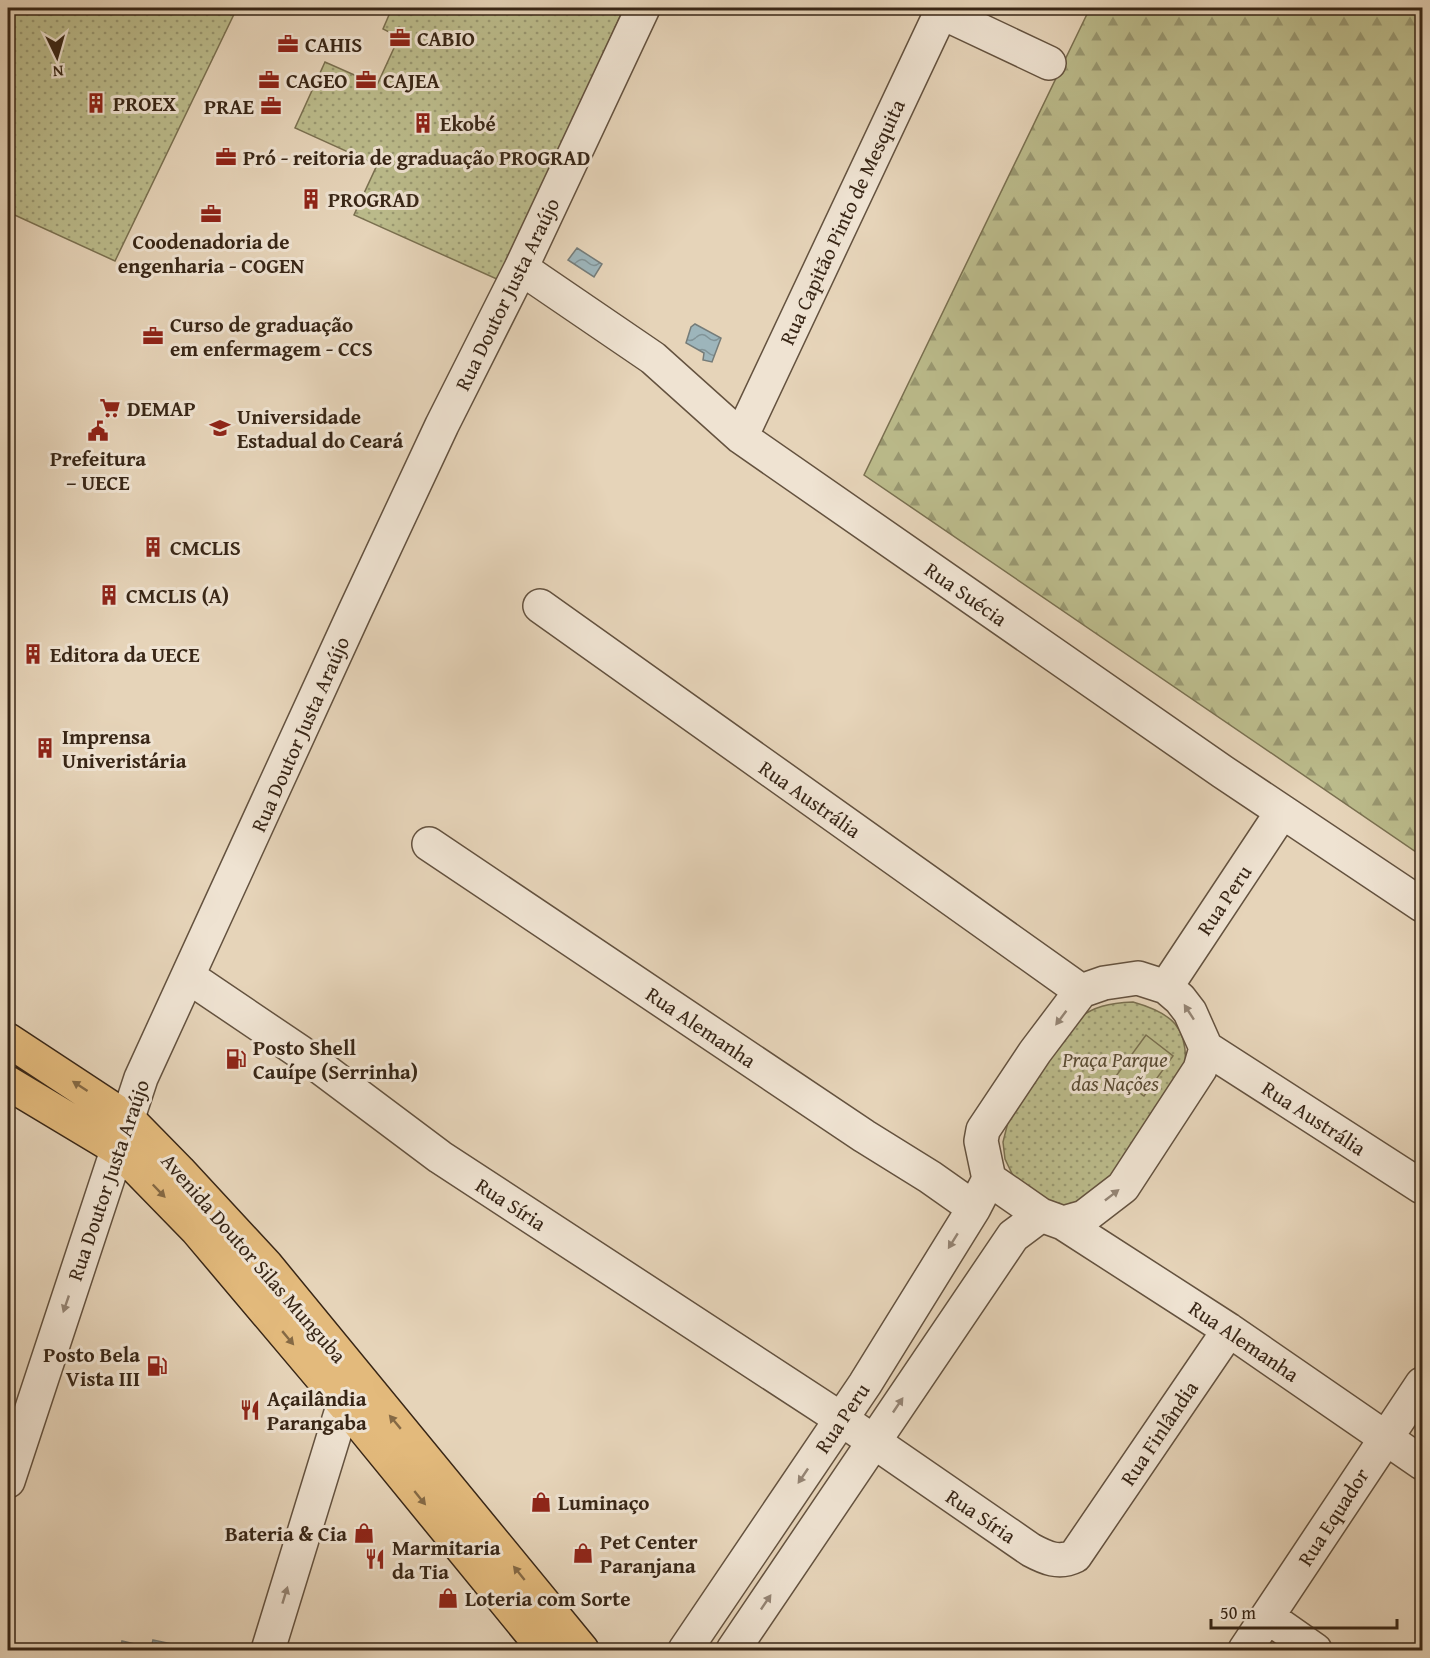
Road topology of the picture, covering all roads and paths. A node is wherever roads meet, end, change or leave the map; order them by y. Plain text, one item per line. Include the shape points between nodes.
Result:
1 (643, 8) edge
2 (942, 10) edge
3 (1049, 63) dead end
4 (521, 268) junction
5 (741, 437) junction
6 (540, 606) dead end
7 (1282, 812) junction
8 (429, 844) dead end
9 (1422, 904) edge
10 (189, 977) junction
11 (1166, 987) junction
12 (1080, 991) junction
13 (8, 1040) edge
14 (1206, 1048) junction
15 (8, 1083) edge
16 (128, 1119) junction
17 (118, 1149) junction
18 (989, 1179) junction
19 (1422, 1187) edge
20 (974, 1209) junction
21 (1052, 1219) junction
22 (1229, 1330) junction
23 (353, 1372) junction
24 (1422, 1384) edge
25 (344, 1404) junction
26 (841, 1419) junction
27 (1386, 1437) junction
28 (873, 1442) junction
29 (1422, 1462) edge
30 (8, 1481) edge
31 (1089, 1536) joint
32 (1268, 1617) junction
33 (694, 1638) edge
34 (268, 1650) edge
35 (544, 1650) edge
36 (582, 1650) edge
37 (734, 1650) edge
38 (1245, 1650) edge
39 (1315, 1650) edge

1 - 4 street, Rua Doutor Justa Araújo
2 - 3 street
2 - 5 street, Rua Capitão Pinto de Mesquita
4 - 5 street, Rua Suécia via 653,358
4 - 10 street, Rua Doutor Justa Araújo via 442,425
5 - 7 street, Rua Suécia
6 - 12 street, Rua Austrália
7 - 9 street, Rua Suécia
7 - 11 street, Rua Peru
8 - 20 street, Rua Alemanha
10 - 16 street, Rua Doutor Justa Araújo via 141,1078
10 - 26 street, Rua Síria via 300,1052 440,1157
11 - 12 street via 1138,978
14 -> 11 street via 1190,1012
12 -> 18 street via 983,1130 981,1141
16 -> 13 main road, Avenida Doutor Silas Munguba
14 - 19 street, Rua Austrália
21 -> 14 street, Rua Peru via 1084,1217 1123,1187 1191,1086
15 - 17 main road, Avenida Doutor Silas Munguba
16 - 17 street, Rua Doutor Justa Araújo
16 - 23 main road, Avenida Doutor Silas Munguba via 266,1265
17 -> 25 main road, Avenida Doutor Silas Munguba via 198,1230
17 -> 30 street, Rua Doutor Justa Araújo
18 - 20 street, Rua Peru
18 - 21 street
20 -> 26 street, Rua Peru
21 - 22 street, Rua Alemanha
28 -> 21 street, Rua Peru via 1013,1236
22 - 27 street, Rua Alemanha
22 - 31 street, Rua Finlândia
23 - 25 street
36 -> 23 main road, Avenida Doutor Silas Munguba
24 - 27 street, Rua Equador
34 -> 25 street
25 -> 35 main road, Avenida Doutor Silas Munguba
26 - 28 street, Rua Síria
26 -> 33 street, Rua Peru
27 - 29 street, Rua Alemanha
27 - 32 street, Rua Equador
28 - 31 street, Rua Síria via 1050,1560 1075,1556
37 -> 28 street, Rua Peru
32 - 38 street, Rua Equador
32 - 39 street
33 - 37 street

